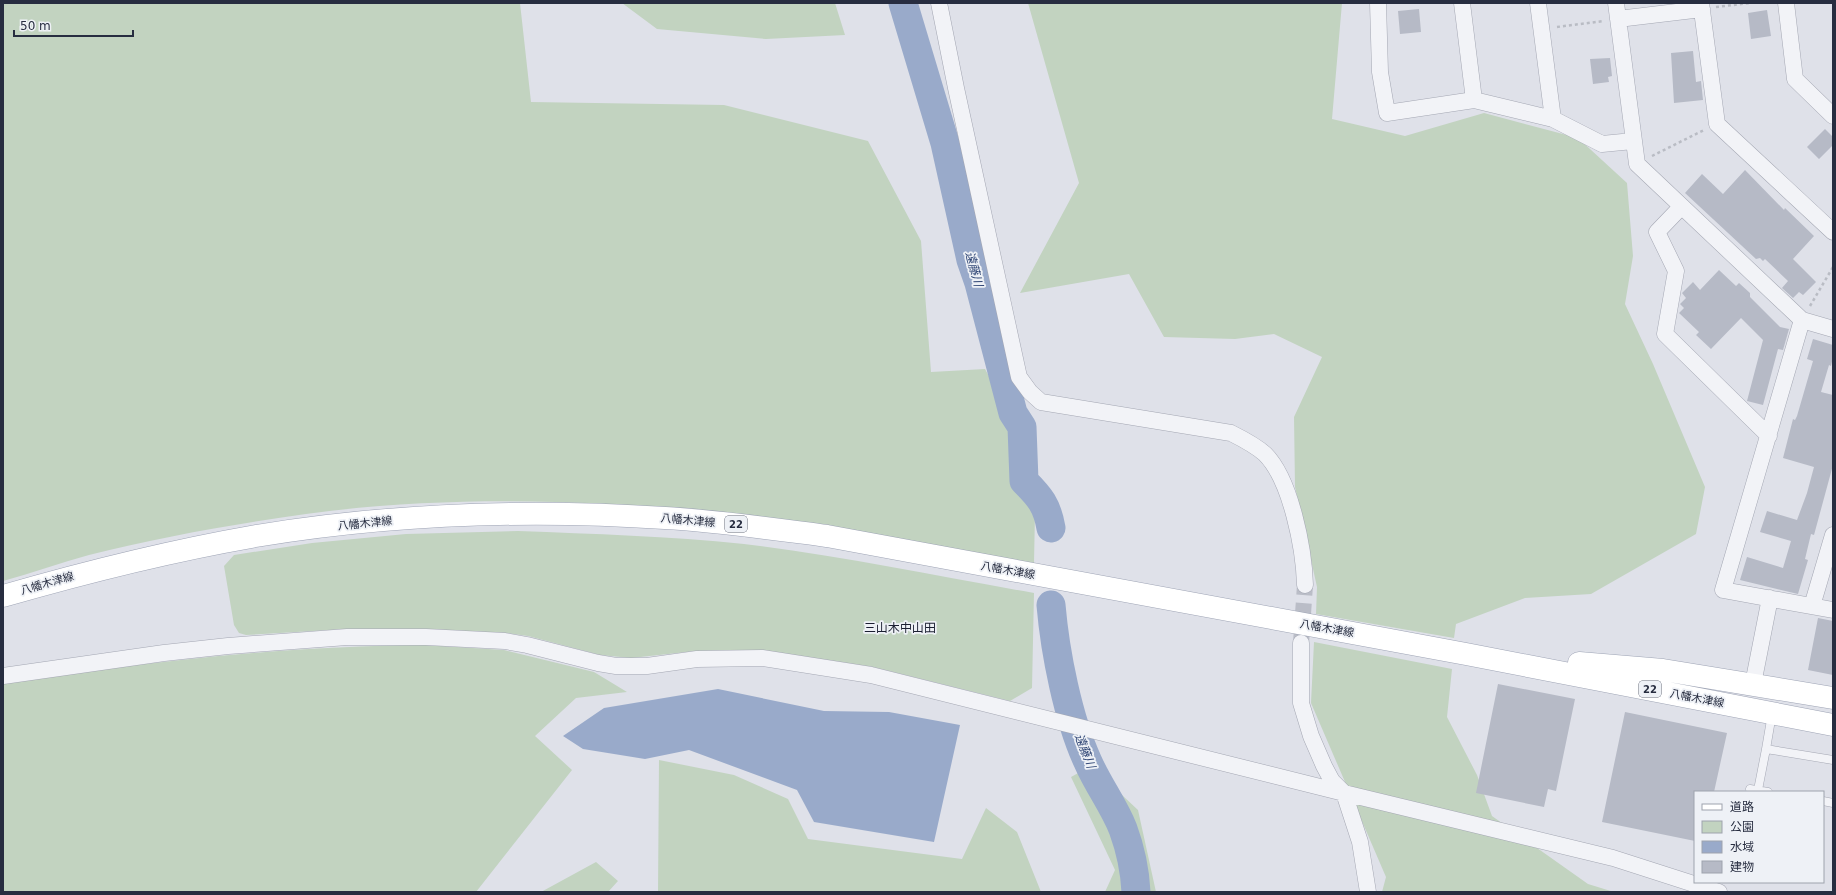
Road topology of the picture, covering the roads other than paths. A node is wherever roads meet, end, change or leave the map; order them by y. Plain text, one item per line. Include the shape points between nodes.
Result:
1 (939, 3) edge
2 (1378, 3) edge
3 (1462, 3) edge
4 (1538, 3) edge
5 (1616, 3) edge
6 (1786, 3) edge
7 (1702, 6) edge
8 (1618, 20) junction
9 (1474, 100) junction
10 (1833, 116) edge
11 (1553, 119) junction
12 (1633, 141) junction
13 (1681, 207) junction
14 (1833, 232) edge
15 (1802, 320) junction
16 (1833, 329) edge
17 (1769, 436) junction
18 (1833, 535) edge
19 (1305, 585) tunnel mouth
20 (3, 596) edge
21 (1770, 598) junction
22 (1812, 606) junction
23 (1833, 610) edge
24 (1301, 643) tunnel mouth
25 (1466, 654) junction
26 (3, 676) edge
27 (1752, 684) junction
28 (1833, 698) edge
29 (1772, 713) junction
30 (1833, 725) edge
31 (1766, 749) junction
32 (1833, 760) edge
33 (1763, 791) edge
34 (1344, 793) junction
35 (1368, 892) edge
36 (1720, 892) edge

1 - 19 street via 1019,377 1030,392 1042,402 1231,433 1248,441 1265,455 1280,475 1298,534 1304,562
2 - 9 street via 1380,72 1387,113
3 - 9 street
4 - 11 street
5 - 8 street
6 - 10 street via 1795,79
7 - 8 street
7 - 14 street via 1716,124
8 - 12 street
9 - 11 street
11 - 12 street via 1602,144
12 - 13 street via 1637,164
13 - 15 street
13 - 17 street via 1657,232 1676,271 1665,334
15 - 16 street
15 - 17 street
17 - 21 street via 1723,590
18 - 22 street
20 - 25 main road, 八幡木津線 / 22 via 87,571 145,558 235,540 310,529 406,519 522,514 664,518 827,536
21 - 22 street
21 - 27 street
22 - 23 street
24 - 34 street via 1301,703 1324,766 1332,781
25 - 27 main road, 八幡木津線 / 22 via 1663,670
25 - 29 main road, 八幡木津線 / 22
26 - 34 street via 186,650 347,637 426,637 527,644 598,663 631,667 697,659 762,658 871,675
27 - 28 main road, 八幡木津線 / 22
29 - 30 main road, 八幡木津線 / 22
29 - 31 lane
31 - 32 lane
31 - 33 lane via 1754,789
34 - 35 street via 1360,842
34 - 36 street via 1613,858

